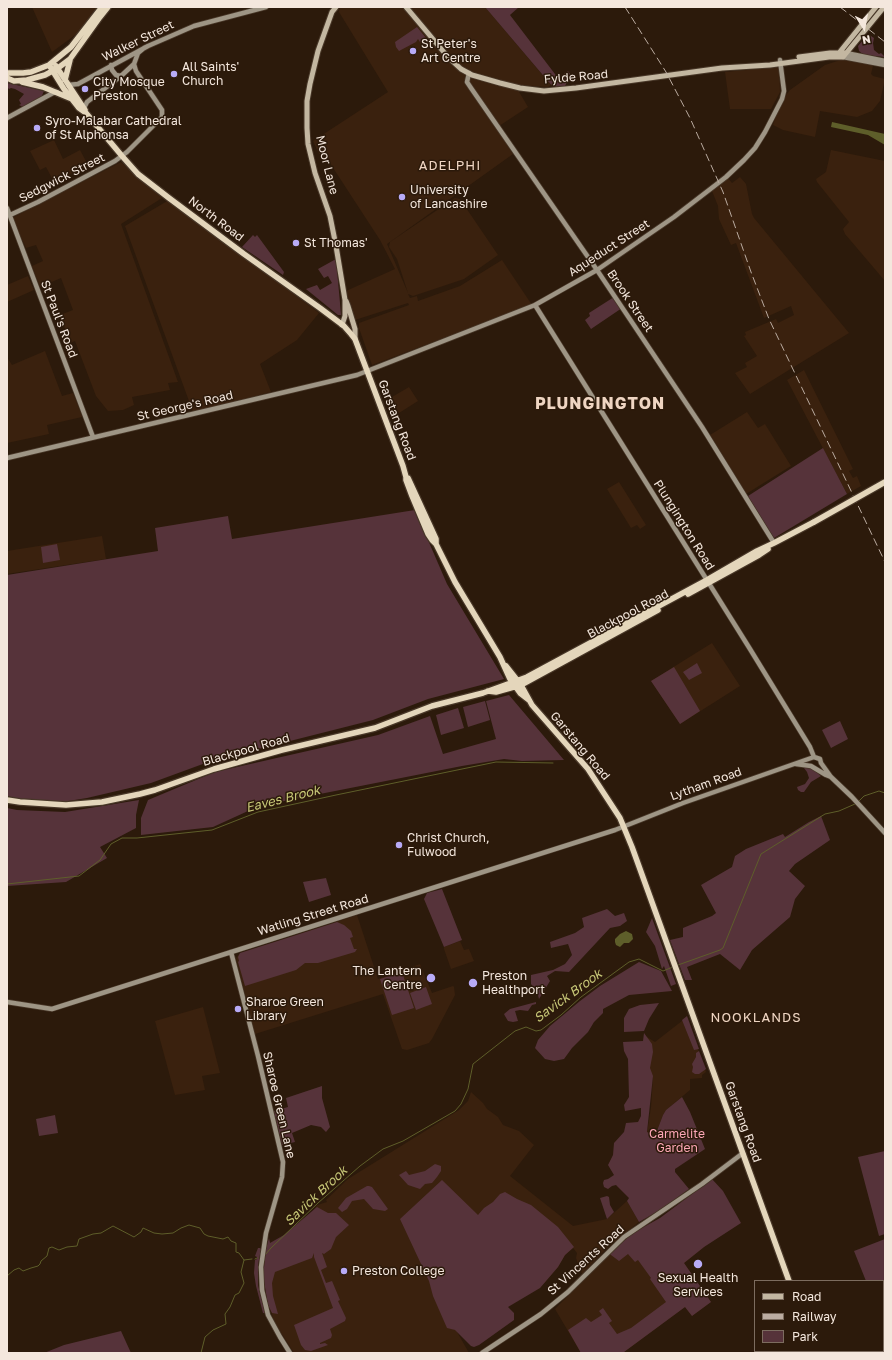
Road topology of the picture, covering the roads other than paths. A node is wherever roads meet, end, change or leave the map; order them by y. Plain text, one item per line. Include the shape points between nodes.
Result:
1 (102, 7) edge
2 (108, 7) edge
3 (266, 7) edge
4 (336, 7) edge
5 (406, 7) edge
6 (876, 7) edge
7 (884, 7) edge
8 (332, 10) edge
9 (854, 43) junction
10 (144, 48) junction
11 (842, 54) junction
12 (856, 55) junction
13 (129, 56) junction
14 (70, 59) junction
15 (885, 61) edge
16 (134, 62) junction
17 (781, 62) junction
18 (51, 63) junction
19 (111, 65) junction
20 (885, 65) edge
21 (55, 70) junction
22 (128, 70) junction
23 (136, 71) junction
24 (7, 73) edge
25 (469, 73) junction
26 (121, 76) junction
27 (7, 78) edge
28 (14, 81) junction
29 (66, 82) junction
30 (47, 88) junction
31 (57, 92) junction
32 (48, 96) junction
33 (72, 99) junction
34 (85, 110) junction
35 (7, 118) edge
36 (122, 156) junction
37 (7, 208) edge
38 (10, 215) junction
39 (597, 270) junction
40 (345, 300) junction
41 (535, 305) junction
42 (349, 310) junction
43 (344, 326) junction
44 (355, 339) junction
45 (366, 371) junction
46 (93, 437) junction
47 (7, 458) edge
48 (885, 482) edge
49 (774, 544) junction
50 (708, 581) junction
51 (501, 659) junction
52 (507, 673) junction
53 (532, 679) junction
54 (516, 684) junction
55 (500, 686) junction
56 (487, 691) junction
57 (528, 698) junction
58 (813, 757) junction
59 (821, 763) junction
60 (796, 764) junction
61 (813, 767) junction
62 (831, 777) junction
63 (7, 800) edge
64 (624, 827) junction
65 (885, 833) edge
66 (231, 952) junction
67 (7, 1002) edge
68 (743, 1153) junction
69 (789, 1280) edge
70 (290, 1353) edge
71 (482, 1353) edge

1 - 18 highway via 71,47
2 - 14 highway
3 - 10 street, Walker Street via 194,26
4 - 8 main road, Moor Lane
5 - 25 main road, Fylde Road via 457,67
6 - 11 main road
7 - 9 main road
8 - 40 main road, Moor Lane via 310,84 308,139 315,173 330,216
9 - 11 main road
9 - 12 street
10 - 13 street, Walker Street
10 - 16 street
11 - 12 street
11 - 17 main road, Fylde Road
11 - 20 street
12 - 15 street
13 - 16 street
13 - 19 street, Walker Street
14 - 21 highway
14 - 29 highway
16 - 22 street
16 - 23 street
17 - 25 main road, Fylde Road via 544,91 520,88
17 - 39 street, Aqueduct Street via 784,90 782,99 765,132 748,156 726,178
18 - 21 highway
18 - 24 highway via 31,72
19 - 26 street via 116,75
19 - 29 street, Walker Street via 78,84
21 - 28 highway via 27,80
21 - 29 highway, North Road
21 - 33 highway, North Road
22 - 23 street
22 - 26 street
23 - 36 street, Sedgwick Street via 163,115
25 - 39 street, Brook Street via 467,82
26 - 34 street via 87,102
27 - 28 highway
28 - 30 highway
29 - 34 highway, North Road
30 - 31 highway
30 - 32 street
31 - 32 street
31 - 33 highway
32 - 35 street
33 - 34 highway, North Road via 79,108
34 - 36 highway, North Road
36 - 38 street, Sedgwick Street
36 - 43 highway, North Road via 138,174 169,198
37 - 38 street, St Paul's Road
38 - 46 street, St Paul's Road
39 - 41 street, Aqueduct Street
39 - 49 street, Brook Street via 702,426
40 - 42 main road, Moor Lane
40 - 43 main road, Moor Lane
41 - 45 street, Aqueduct Street
41 - 50 street, Plungington Road
42 - 43 main road
42 - 44 main road, Moor Lane via 355,329
43 - 44 highway, Moor Lane
44 - 45 highway, Moor Lane
45 - 46 street, St George's Road
45 - 51 highway, Garstang Road via 406,477 436,539 436,544 455,582
46 - 47 street, St George's Road
48 - 49 highway, Blackpool Road, bridge
49 - 50 highway, Blackpool Road via 759,555
50 - 53 highway, Blackpool Road
50 - 54 highway, Blackpool Road
50 - 58 street, Plungington Road via 807,742
51 - 52 highway, Garstang Road
51 - 54 highway, Garstang Road
52 - 54 highway, Garstang Road
52 - 55 highway
53 - 54 highway, Blackpool Road
53 - 57 highway via 528,688
54 - 55 highway, Blackpool Road
54 - 56 highway, Blackpool Road via 496,692
54 - 57 highway, Garstang Road via 523,697
55 - 56 highway, Blackpool Road
56 - 63 highway, Blackpool Road via 432,706 375,728 214,769 140,794 102,802 66,805
57 - 64 highway, Garstang Road via 588,768
58 - 59 street via 818,757
58 - 60 street, Lytham Road
58 - 61 street via 810,761
59 - 61 street
59 - 62 street
60 - 61 street, Lytham Road
60 - 64 street, Lytham Road via 750,778
61 - 62 street
62 - 65 street
64 - 66 street, Watling Street Road
64 - 68 highway, Garstang Road
66 - 67 street, Watling Street Road via 52,1009
66 - 70 street, Sharoe Green Lane via 282,1162 282,1177 261,1261 262,1290 268,1316
68 - 69 highway, Garstang Road
68 - 71 street, St Vincents Road via 624,1237 568,1292 541,1314

